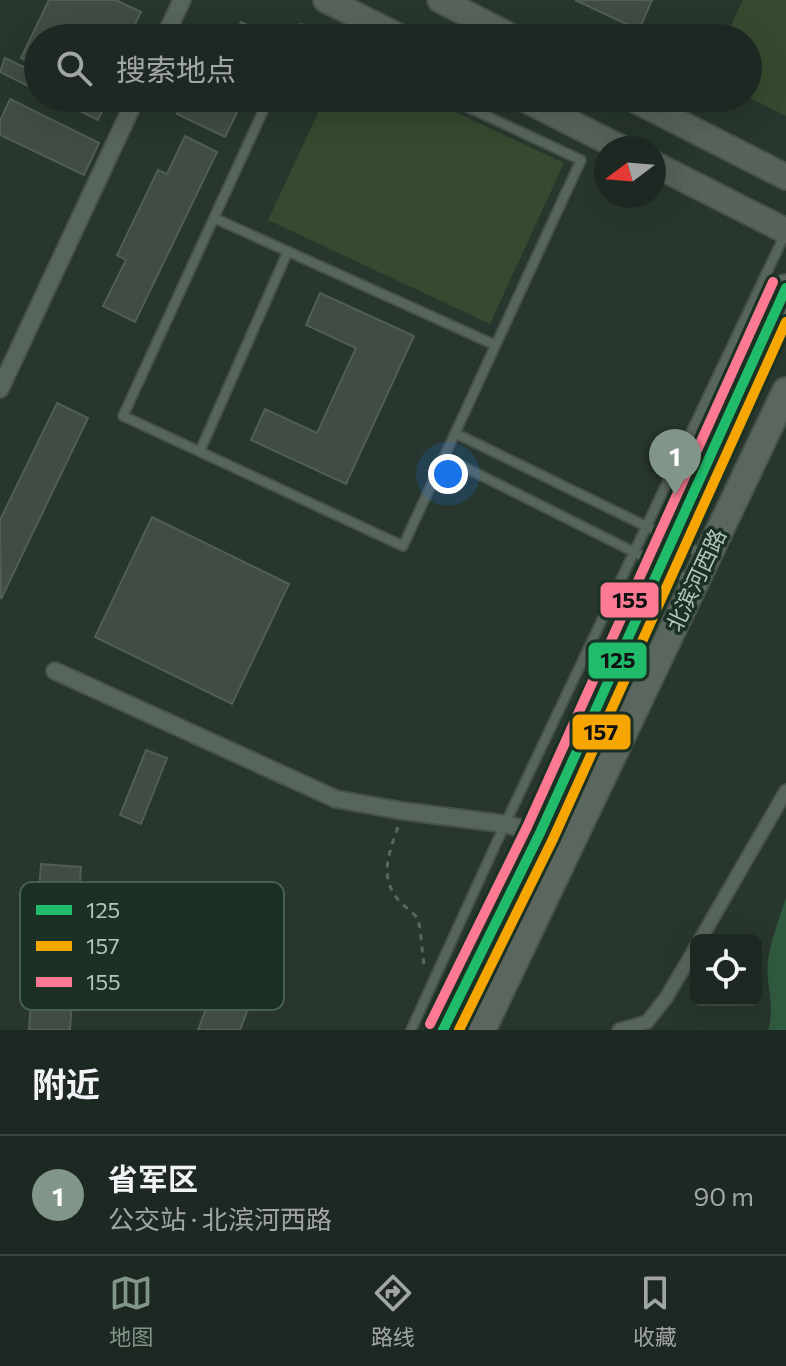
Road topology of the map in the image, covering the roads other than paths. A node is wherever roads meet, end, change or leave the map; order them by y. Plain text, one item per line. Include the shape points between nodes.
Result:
1 (182, 0) edge
2 (326, 0) edge
3 (440, 0) edge
4 (171, 24) edge
5 (374, 24) edge
6 (487, 24) edge
7 (129, 112) edge
8 (263, 112) edge
9 (478, 112) edge
10 (550, 112) edge
11 (658, 112) edge
12 (597, 136) edge
13 (666, 170) edge
14 (786, 177) edge
15 (214, 218) junction
16 (786, 231) edge
17 (288, 251) junction
18 (786, 288) edge
19 (495, 345) junction
20 (0, 389) edge
21 (786, 391) edge
22 (455, 433) junction
23 (200, 451) junction
24 (444, 457) junction
25 (647, 527) junction
26 (672, 540) junction
27 (635, 553) junction
28 (707, 557) junction
29 (661, 566) junction
30 (695, 583) junction
31 (55, 671) dead end
32 (786, 791) edge
33 (505, 824) junction
34 (540, 833) junction
35 (703, 934) edge
36 (690, 957) edge
37 (411, 1030) edge
38 (443, 1030) edge
39 (482, 1030) edge
40 (492, 1030) edge
41 (619, 1030) edge

1 - 4 street
2 - 5 main road
3 - 6 main road
7 - 20 street
8 - 15 lane
9 - 19 lane via 581,160
10 - 12 main road
11 - 14 main road
13 - 16 main road
15 - 17 lane
15 - 23 lane via 123,416
16 - 25 lane
17 - 19 lane
17 - 23 lane
18 - 26 main road, 北滨河西路
19 - 22 lane
21 - 28 main road, 北滨河西路
22 - 24 lane
22 - 25 lane
23 - 24 lane via 403,546
24 - 27 lane
25 - 26 lane
25 - 27 lane
26 - 28 lane
26 - 29 main road, 北滨河西路
27 - 29 lane
27 - 33 lane
28 - 30 main road, 北滨河西路
29 - 30 lane
29 - 34 main road, 北滨河西路
30 - 39 main road, 北滨河西路
31 - 33 street via 336,799
32 - 35 street
33 - 34 street
33 - 37 lane
34 - 38 main road, 北滨河西路
36 - 41 street via 647,1022
39 - 40 street

